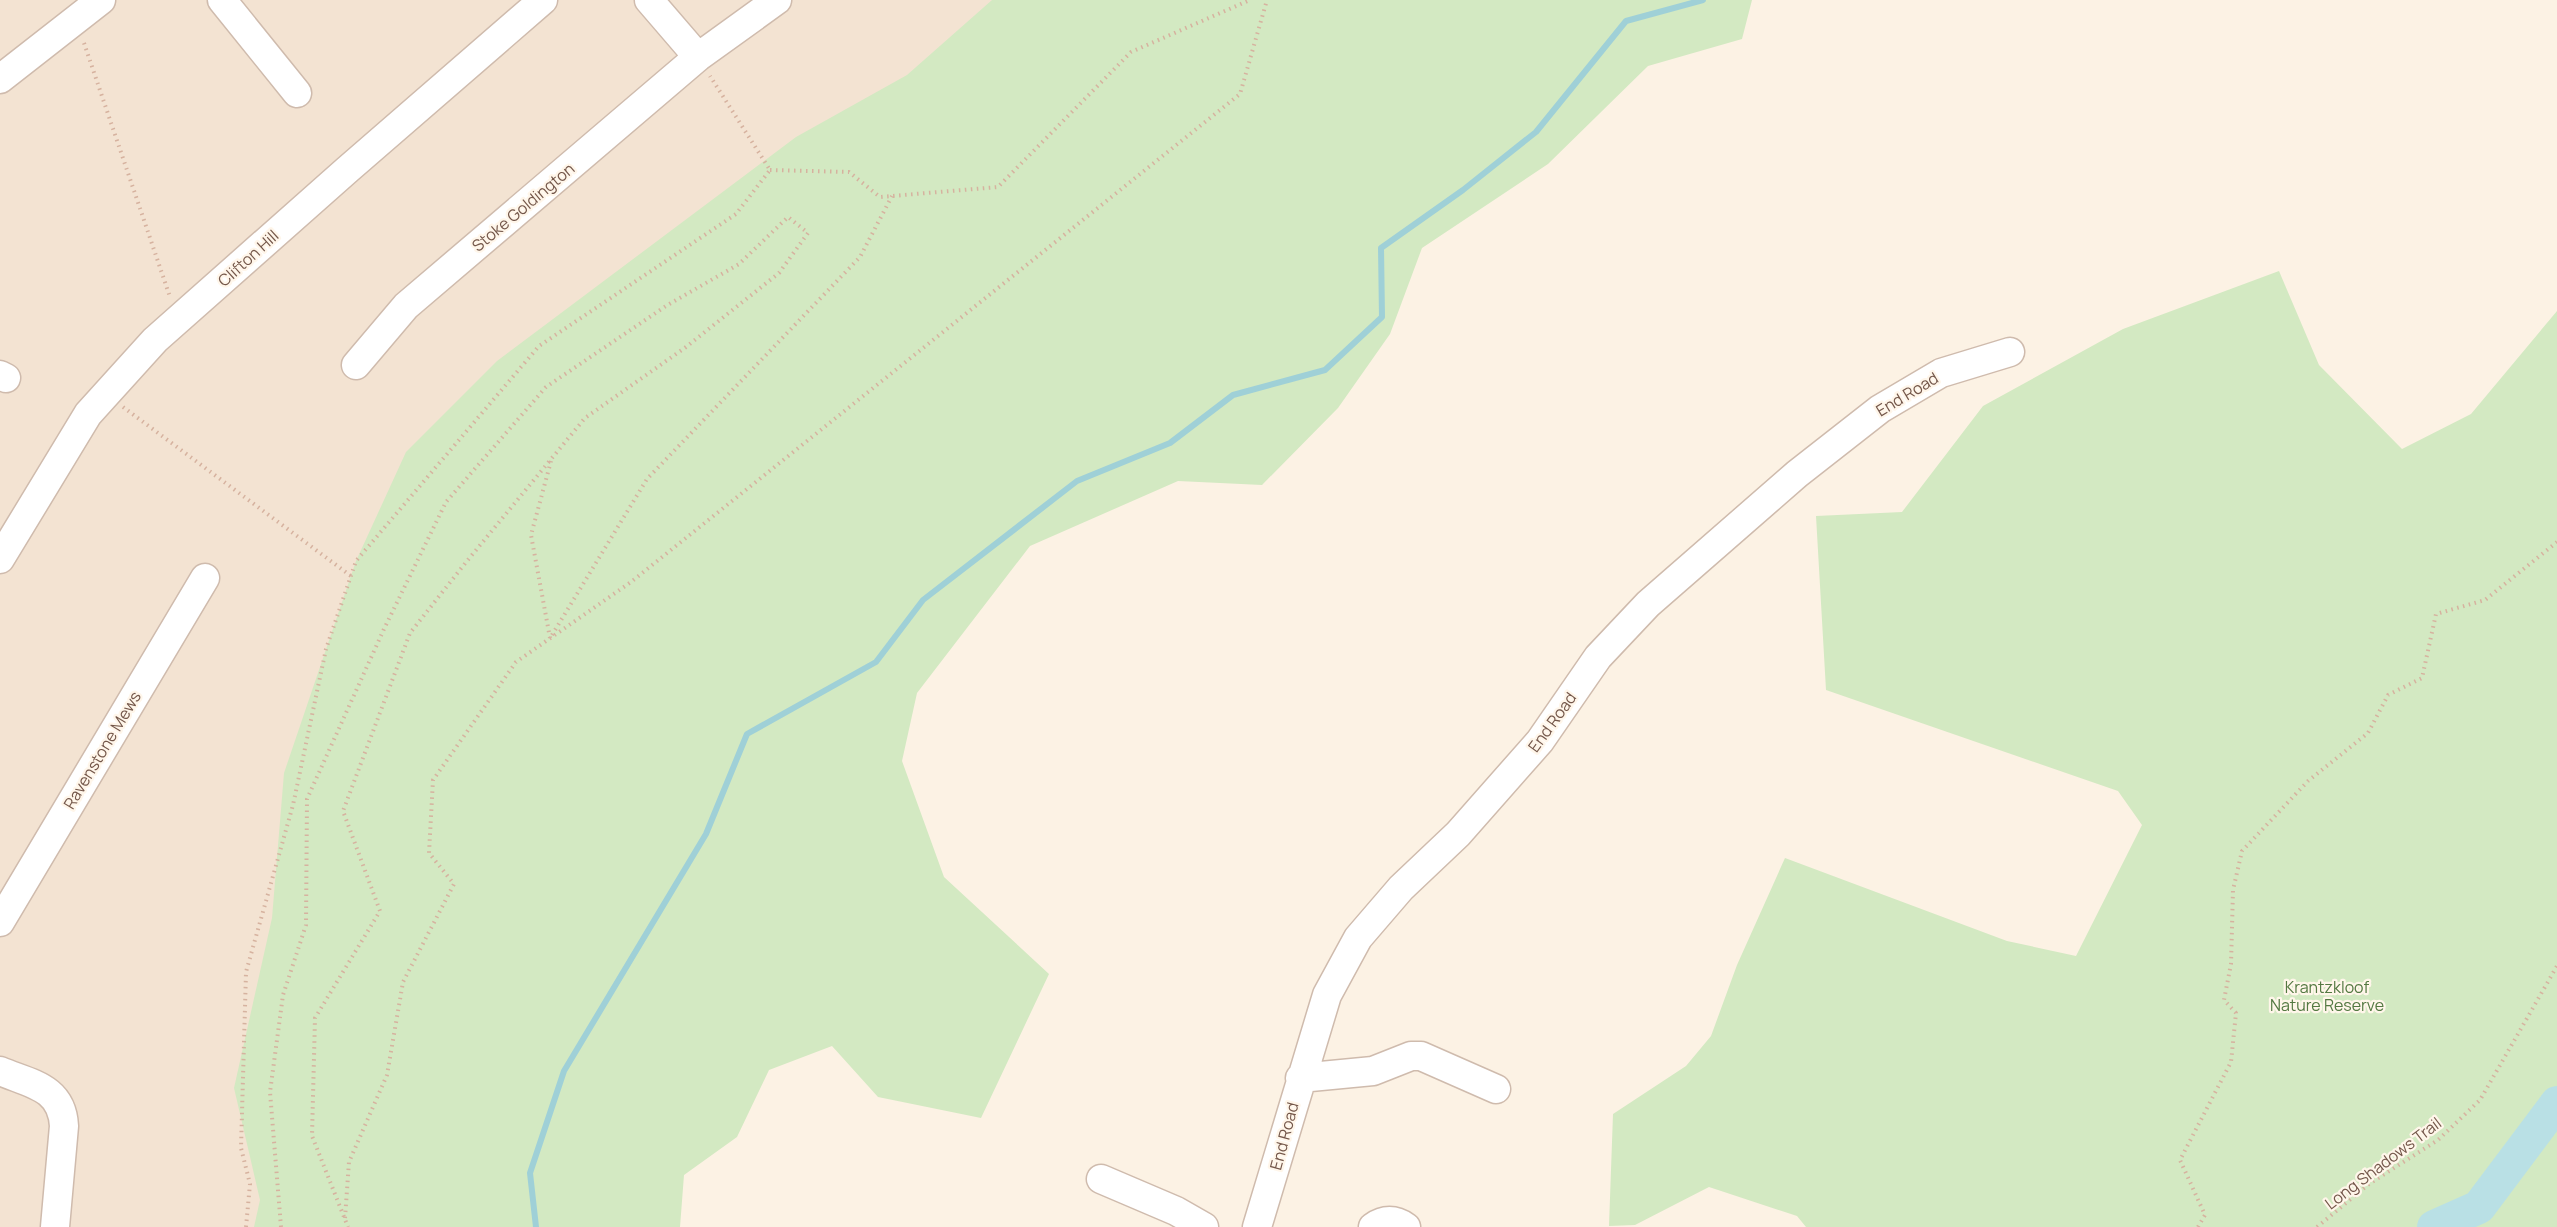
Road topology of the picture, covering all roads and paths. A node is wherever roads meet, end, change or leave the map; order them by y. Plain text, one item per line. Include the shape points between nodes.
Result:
1 (101, 0) edge
2 (222, 0) edge
3 (543, 0) edge
4 (649, 0) edge
5 (777, 0) edge
6 (1250, 0) edge
7 (1267, 0) edge
8 (76, 19) junction
9 (698, 57) junction
10 (0, 79) edge
11 (297, 93) dead end
12 (770, 170) junction
13 (892, 196) junction
14 (178, 320) junction
15 (2010, 352) dead end
16 (356, 365) dead end
17 (106, 394) junction
18 (552, 458) junction
19 (2557, 542) edge
20 (0, 559) edge
21 (351, 576) junction
22 (205, 578) dead end
23 (550, 639) junction
24 (0, 922) edge
25 (2557, 966) edge
26 (0, 1071) edge
27 (1300, 1078) junction
28 (1496, 1089) dead end
29 (1101, 1179) dead end
30 (345, 1219) junction
31 (55, 1227) edge
32 (246, 1227) edge
33 (281, 1227) edge
34 (348, 1227) edge
35 (1204, 1227) edge
36 (1257, 1227) edge
37 (1373, 1227) edge
38 (1406, 1227) edge
39 (2198, 1227) edge
40 (2317, 1227) edge

1 - 8 street
2 - 11 street
3 - 14 street, Clifton Hill
4 - 9 street
5 - 9 street, Stoke Goldington
6 - 13 path via 1131,52 998,187
7 - 23 path via 1240,94 640,575
8 - 10 street
8 - 14 path
9 - 12 path
9 - 16 street, Stoke Goldington via 406,306
12 - 13 path via 849,172 880,197
12 - 21 path via 736,214 539,346 356,561
13 - 23 path via 860,257 647,479
14 - 17 street, Clifton Hill
15 - 27 street, End Road via 1941,373 1880,409 1797,474 1648,604 1598,657 1540,741 1506,781 1401,888 1358,938 1327,995
17 - 20 street, Clifton Hill via 88,414
17 - 21 path
18 - 23 path via 531,535
18 - 30 path via 410,633 343,811 380,911 315,1018 312,1136
18 - 33 path via 585,418 686,347 779,273 808,233 788,217 739,264 666,306 546,387 446,502 307,799 306,925 283,995 270,1092
19 - 39 path via 2485,600 2436,614 2422,678 2388,696 2368,733 2308,781 2242,851 2233,890 2231,964 2223,1000 2236,1013 2231,1062 2180,1160 2205,1215
21 - 32 path via 326,649 292,805 246,972 241,1148 250,1184
22 - 24 street, Ravenstone Mews
23 - 30 path via 516,662 433,780 429,854 454,884 403,982 387,1075 349,1162
25 - 40 path, Long Shadows Trail via 2480,1100 2438,1140 2369,1184
26 - 31 street via 44,1089 64,1111
27 - 28 street via 1372,1071 1421,1056
27 - 36 street, End Road
29 - 35 street
30 - 34 path
37 - 38 street via 1392,1221

